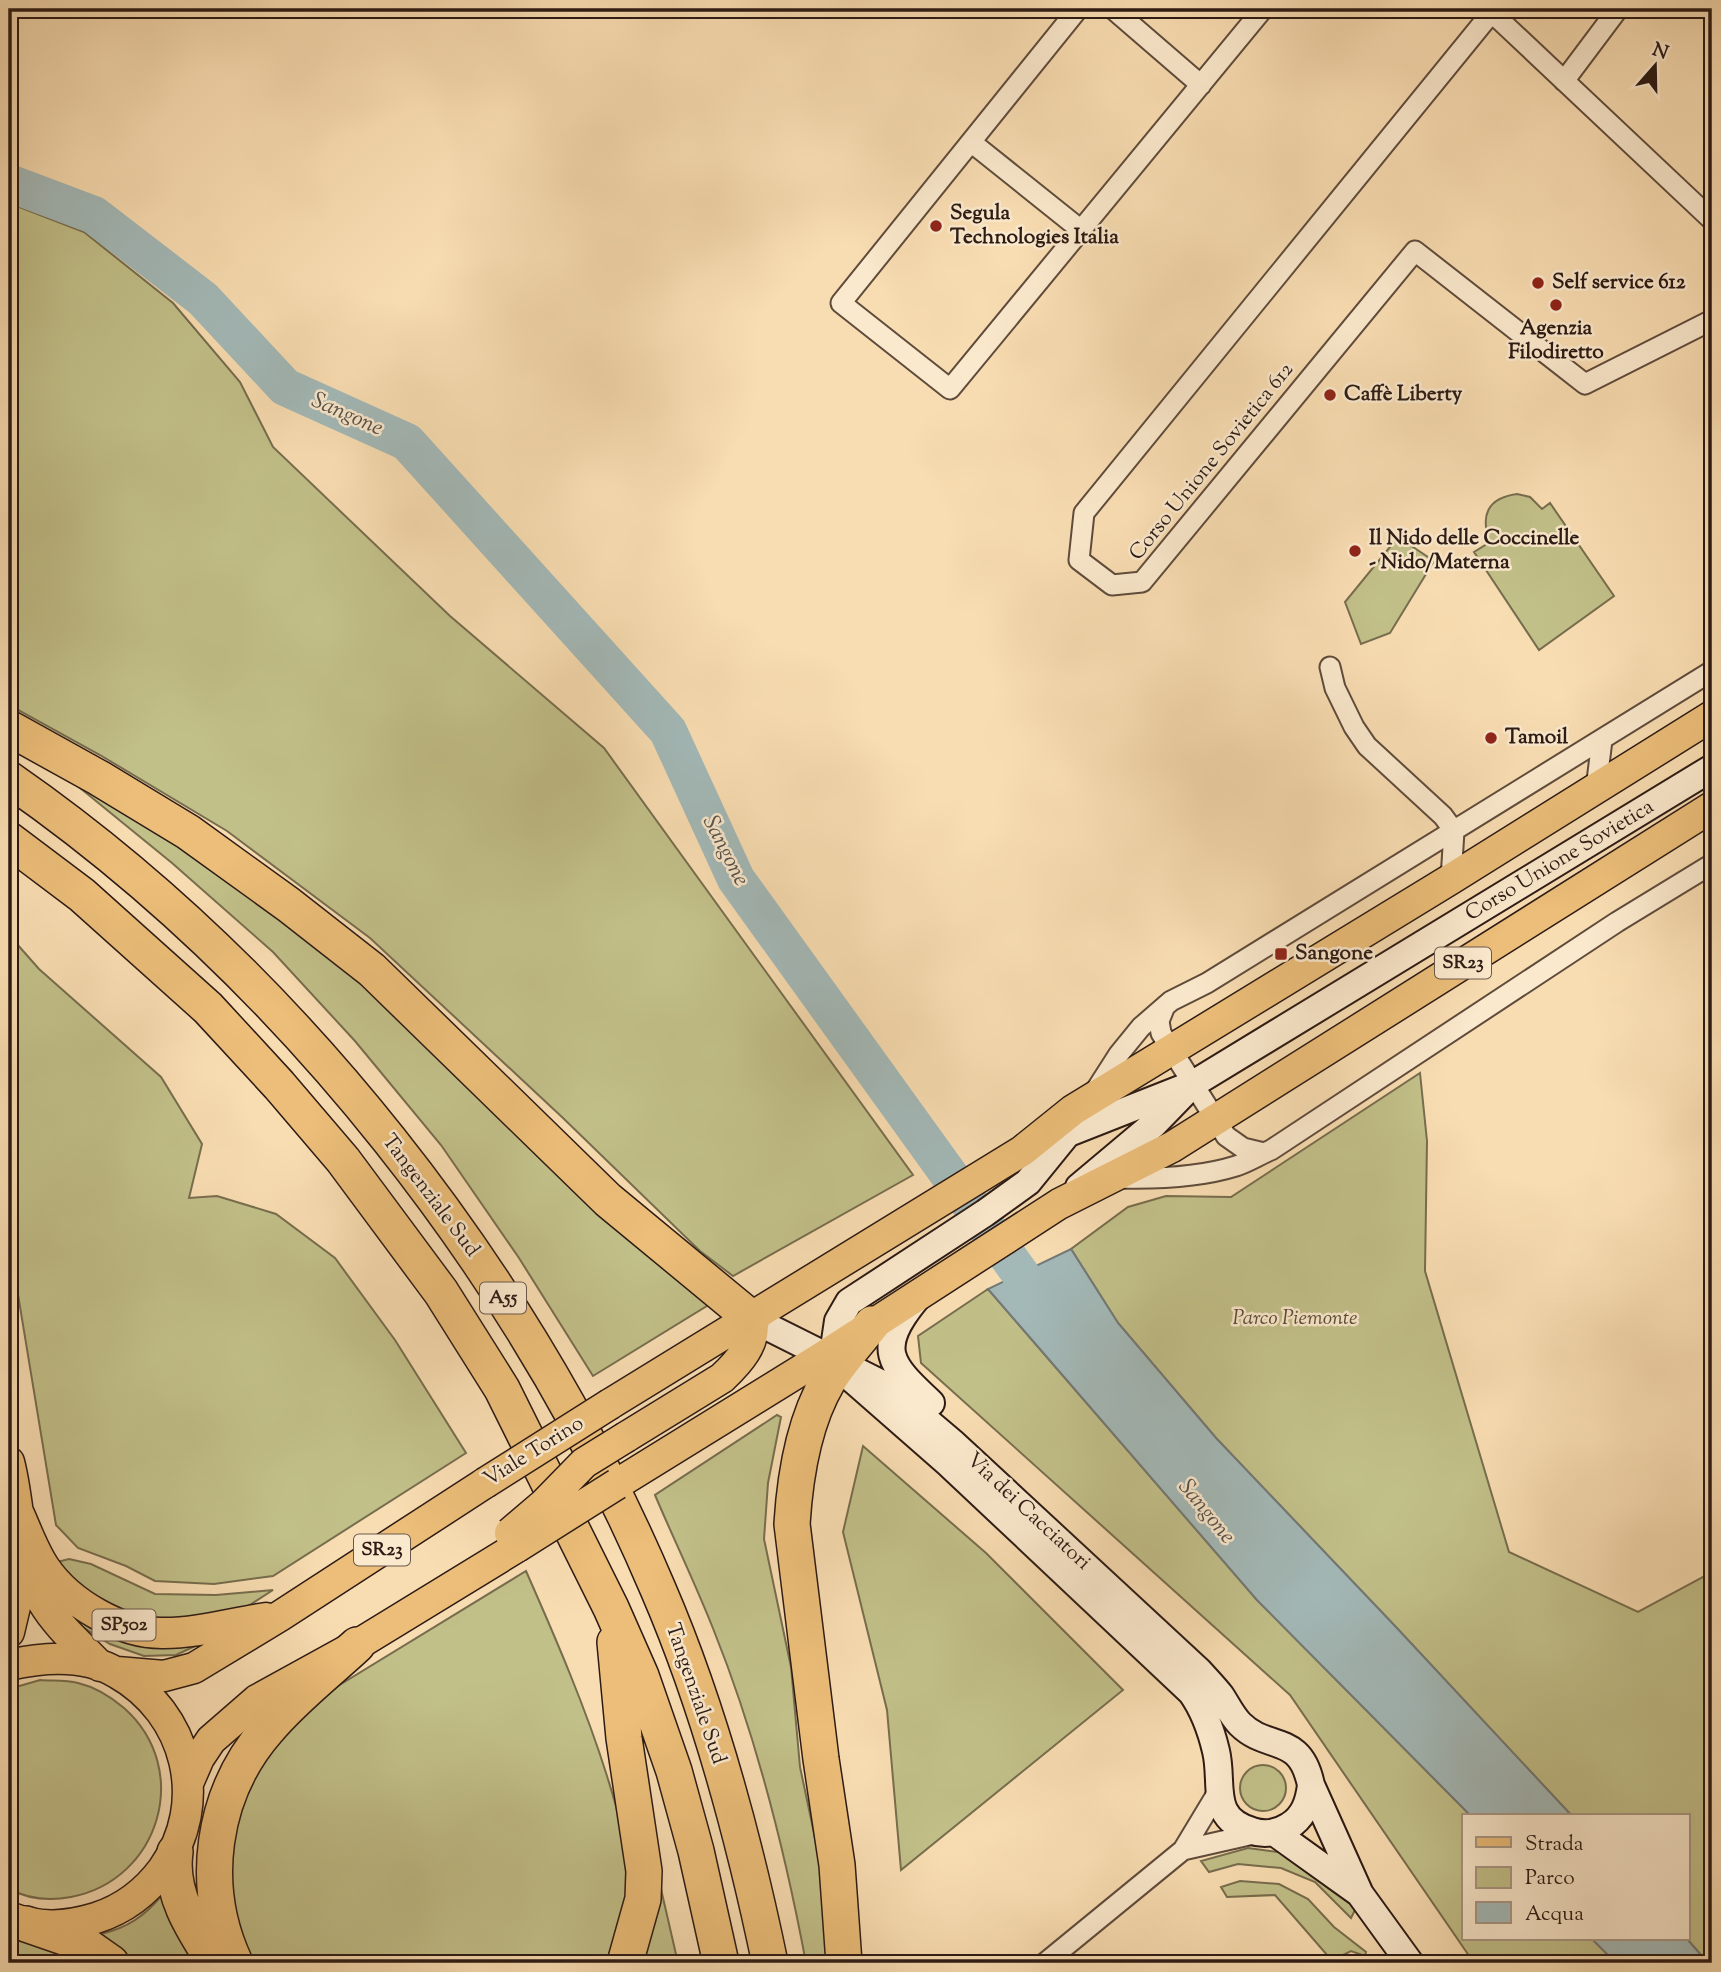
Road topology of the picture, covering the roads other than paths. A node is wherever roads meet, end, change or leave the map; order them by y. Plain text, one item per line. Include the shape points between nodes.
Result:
1 (1078, 9) edge
2 (1113, 9) edge
3 (1263, 9) edge
4 (1618, 9) edge
5 (1490, 10) edge
6 (1564, 81) junction
7 (1200, 85) junction
8 (971, 142) junction
9 (1712, 220) edge
10 (1081, 230) junction
11 (1712, 320) edge
12 (1330, 667) dead end
13 (1712, 671) edge
14 (1712, 716) edge
15 (9, 728) edge
16 (1602, 740) junction
17 (1712, 768) edge
18 (9, 779) edge
19 (1596, 789) junction
20 (1712, 807) edge
21 (1454, 831) junction
22 (9, 840) edge
23 (1712, 864) edge
24 (1451, 879) junction
25 (1165, 1006) junction
26 (1171, 1049) junction
27 (1193, 1084) junction
28 (1090, 1099) junction
29 (1215, 1119) junction
30 (1067, 1134) junction
31 (1264, 1153) junction
32 (1015, 1156) junction
33 (1109, 1178) junction
34 (945, 1199) joint
35 (1050, 1209) junction
36 (922, 1291) junction
37 (752, 1319) junction
38 (872, 1324) joint
39 (845, 1372) junction
40 (954, 1444) junction
41 (9, 1462) edge
42 (14, 1518) edge
43 (513, 1540) junction
44 (611, 1608) junction
45 (280, 1616) junction
46 (9, 1632) edge
47 (357, 1645) junction
48 (9, 1665) edge
49 (108, 1669) junction
50 (1274, 1741) junction
51 (189, 1781) junction
52 (1218, 1785) junction
53 (1311, 1785) junction
54 (1266, 1833) junction
55 (1183, 1850) junction
56 (175, 1852) junction
57 (1360, 1894) junction
58 (17, 1920) edge
59 (111, 1963) edge
60 (215, 1963) edge
61 (235, 1963) edge
62 (625, 1963) edge
63 (721, 1963) edge
64 (770, 1963) edge
65 (844, 1963) edge
66 (1045, 1963) edge
67 (1410, 1963) edge

1 - 8 street
2 - 7 street
3 - 7 street
4 - 6 street
5 - 6 street, Corso Unione Sovietica 612
5 - 11 street, Corso Unione Sovietica 612 via 1084,513 1079,560 1112,585 1142,582 1415,251 1585,384
6 - 9 street, Corso Unione Sovietica 612
7 - 10 street
8 - 10 street
8 - 10 street via 841,303 950,389
12 - 21 street via 1335,688 1367,746
13 - 16 street, Corso Unione Sovietica
14 - 19 main road, Corso Unione Sovietica / SR23
15 - 37 highway via 188,832 372,970 608,1200
16 - 19 street, Corso Unione Sovietica
16 - 21 street, Corso Unione Sovietica
17 - 27 street, Corso Unione Sovietica
18 - 64 highway, Tangenziale Sud / A55 via 133,876 251,985 376,1124 480,1261 583,1434 659,1591 725,1778
19 - 24 main road, Corso Unione Sovietica / SR23
20 - 29 main road, Corso Unione Sovietica / SR23
21 - 24 street, Corso Unione Sovietica
21 - 25 street, Corso Unione Sovietica
22 - 44 highway, A55 via 82,895 208,1008 343,1160 442,1292 502,1389
23 - 31 street, Corso Unione Sovietica
24 - 26 main road, Corso Unione Sovietica / SR23
25 - 26 street via 1159,1021
25 - 28 street, Corso Unione Sovietica via 1130,1040
26 - 27 street
26 - 28 main road, Corso Unione Sovietica / SR23
27 - 29 street
27 - 30 street
27 - 35 street via 1154,1124
28 - 32 main road, Corso Unione Sovietica / SR23
29 - 31 street via 1233,1143
29 - 33 main road, Corso Unione Sovietica / SR23 via 1172,1147
30 - 32 street
30 - 39 street via 1028,1182 849,1302 838,1321
31 - 33 street, Corso Unione Sovietica via 1220,1170 1145,1179
32 - 34 main road, Corso Unione Sovietica / SR23
33 - 35 main road, Corso Unione Sovietica / SR23
34 - 37 main road, Viale Torino / SR23
35 - 36 main road, Corso Unione Sovietica / SR23
36 - 38 main road, SR23
36 - 40 street via 897,1324 892,1356 901,1374 936,1408
37 - 39 street, Via dei Cacciatori
37 - 43 main road, bridge via 752,1335 734,1367 584,1463
37 - 45 main road, Viale Torino / SR23, bridge via 610,1404
38 - 39 highway
39 - 40 street, Via dei Cacciatori via 887,1388
39 - 43 main road, bridge via 779,1384 642,1469
39 - 52 street, Via dei Cacciatori via 1191,1692 1211,1734
39 - 65 highway via 813,1413 795,1488 793,1524 837,1865
40 - 50 street, Via dei Cacciatori via 1199,1671 1237,1722
41 - 42 main road, SP502
42 - 45 main road, SP502 via 55,1581 92,1610 128,1627 172,1633
42 - 46 main road, SP502 via 18,1594
42 - 49 main road, SP502 via 39,1596
43 - 47 main road via 477,1571
44 - 62 highway via 644,1871 643,1899
44 - 63 highway, A55 via 674,1771
45 - 49 main road, Viale Torino / SR23 via 180,1673 164,1676
47 - 51 main road via 248,1707 211,1740
47 - 61 highway via 268,1728 231,1789 218,1836 213,1884 222,1932
48 - 49 main road, Viale Torino via 55,1657
49 - 51 main road via 140,1688 170,1723
50 - 52 street via 1259,1740 1233,1752 1223,1764
50 - 53 street, Via dei Cacciatori via 1299,1756
51 - 56 main road
52 - 54 street, Via dei Cacciatori via 1222,1807 1230,1819 1243,1829
52 - 55 street
53 - 54 street via 1301,1815 1289,1826
53 - 57 street, Via dei Cacciatori
54 - 55 street
54 - 57 street, Via dei Cacciatori
55 - 66 street
56 - 58 main road via 149,1888 114,1913 71,1926
56 - 60 highway via 175,1884
57 - 67 street, Via dei Cacciatori
58 - 59 highway via 84,1944

